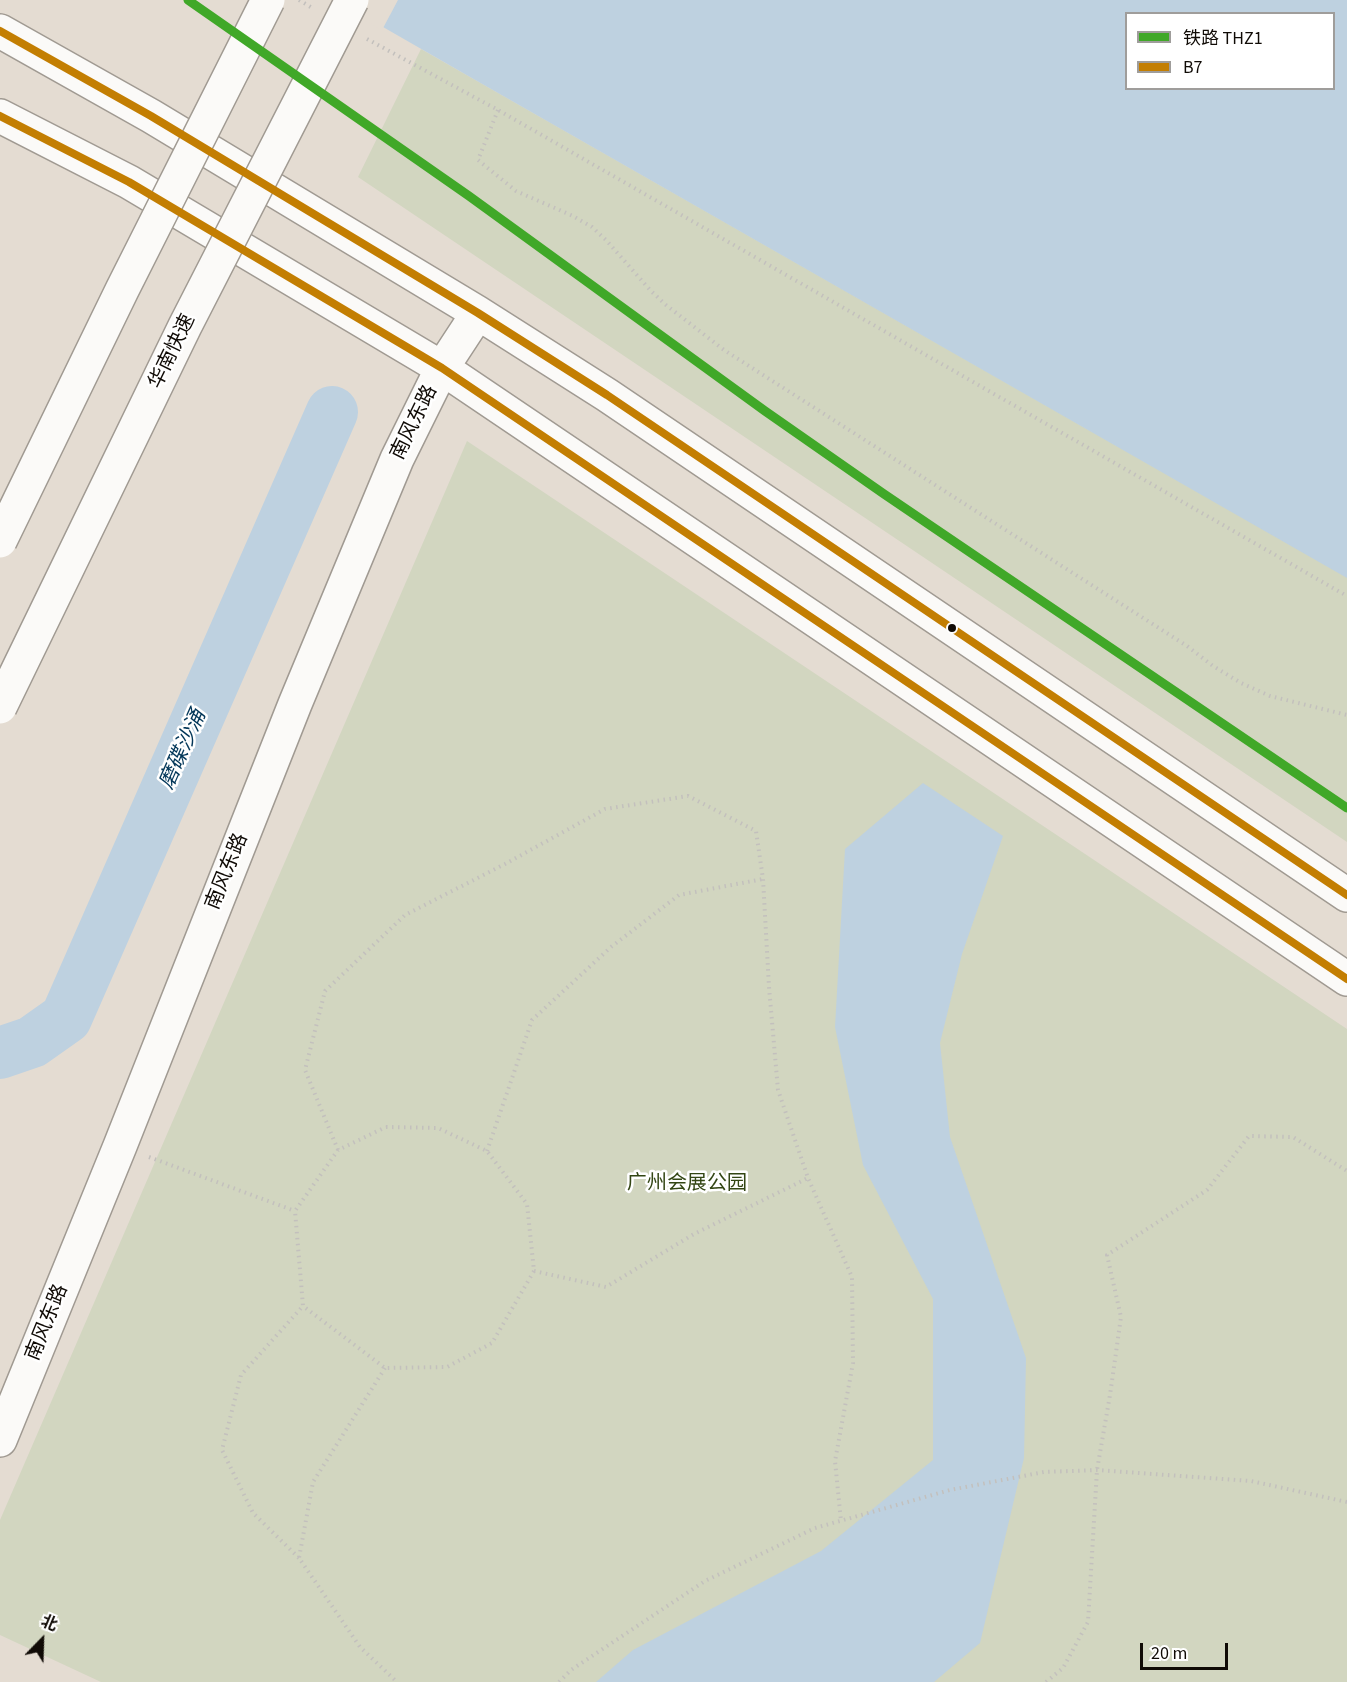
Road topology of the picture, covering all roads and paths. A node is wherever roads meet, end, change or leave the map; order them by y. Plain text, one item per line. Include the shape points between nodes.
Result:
1 (268, 0) edge
2 (299, 0) edge
3 (352, 0) edge
4 (318, 11) dead end
5 (0, 32) edge
6 (367, 38) dead end
7 (498, 110) junction
8 (0, 116) edge
9 (478, 313) junction
10 (442, 368) junction
11 (0, 541) edge
12 (1347, 596) edge
13 (0, 707) edge
14 (1347, 715) edge
15 (763, 879) junction
16 (1347, 895) edge
17 (1347, 979) edge
18 (120, 1146) junction
19 (338, 1150) junction
20 (487, 1151) junction
21 (1347, 1171) edge
22 (808, 1178) junction
23 (295, 1211) junction
24 (534, 1271) junction
25 (303, 1306) junction
26 (385, 1368) junction
27 (0, 1440) edge
28 (1097, 1470) junction
29 (1347, 1502) edge
30 (841, 1521) junction
31 (299, 1558) junction
32 (396, 1682) edge
33 (560, 1682) edge
34 (1046, 1682) edge

1 - 11 main road, bridge
2 - 4 path
3 - 13 main road, 华南快速, bridge via 185,326
5 - 9 main road
6 - 7 path
7 - 12 path
7 - 14 path via 478,160 516,191 592,227 666,305 724,350 1241,683 1270,696
8 - 10 main road via 129,182
9 - 10 main road, 南风东路
9 - 16 main road via 607,395
10 - 17 main road
10 - 18 main road, 南风东路 via 397,459 295,704
15 - 19 path via 756,831 688,796 605,809 405,915 325,991 305,1070
15 - 20 path via 679,895 610,947 532,1020
15 - 22 path via 778,1090
18 - 23 path
18 - 27 main road, 南风东路
19 - 20 path via 386,1127 438,1128
19 - 23 path
20 - 24 path via 527,1204
21 - 28 path via 1293,1137 1249,1136 1207,1190 1107,1255 1121,1317
22 - 24 path via 694,1234 606,1287
22 - 30 path via 852,1276 853,1363 835,1461
23 - 25 path
24 - 26 path via 492,1342 447,1367
25 - 26 path
25 - 31 path via 242,1375 222,1450 253,1513
26 - 31 path via 313,1482
28 - 29 path via 1251,1481
28 - 30 path via 1044,1472 950,1490
28 - 34 path via 1088,1622 1063,1668
30 - 33 path via 815,1528 705,1581 571,1670
31 - 32 path via 360,1647

